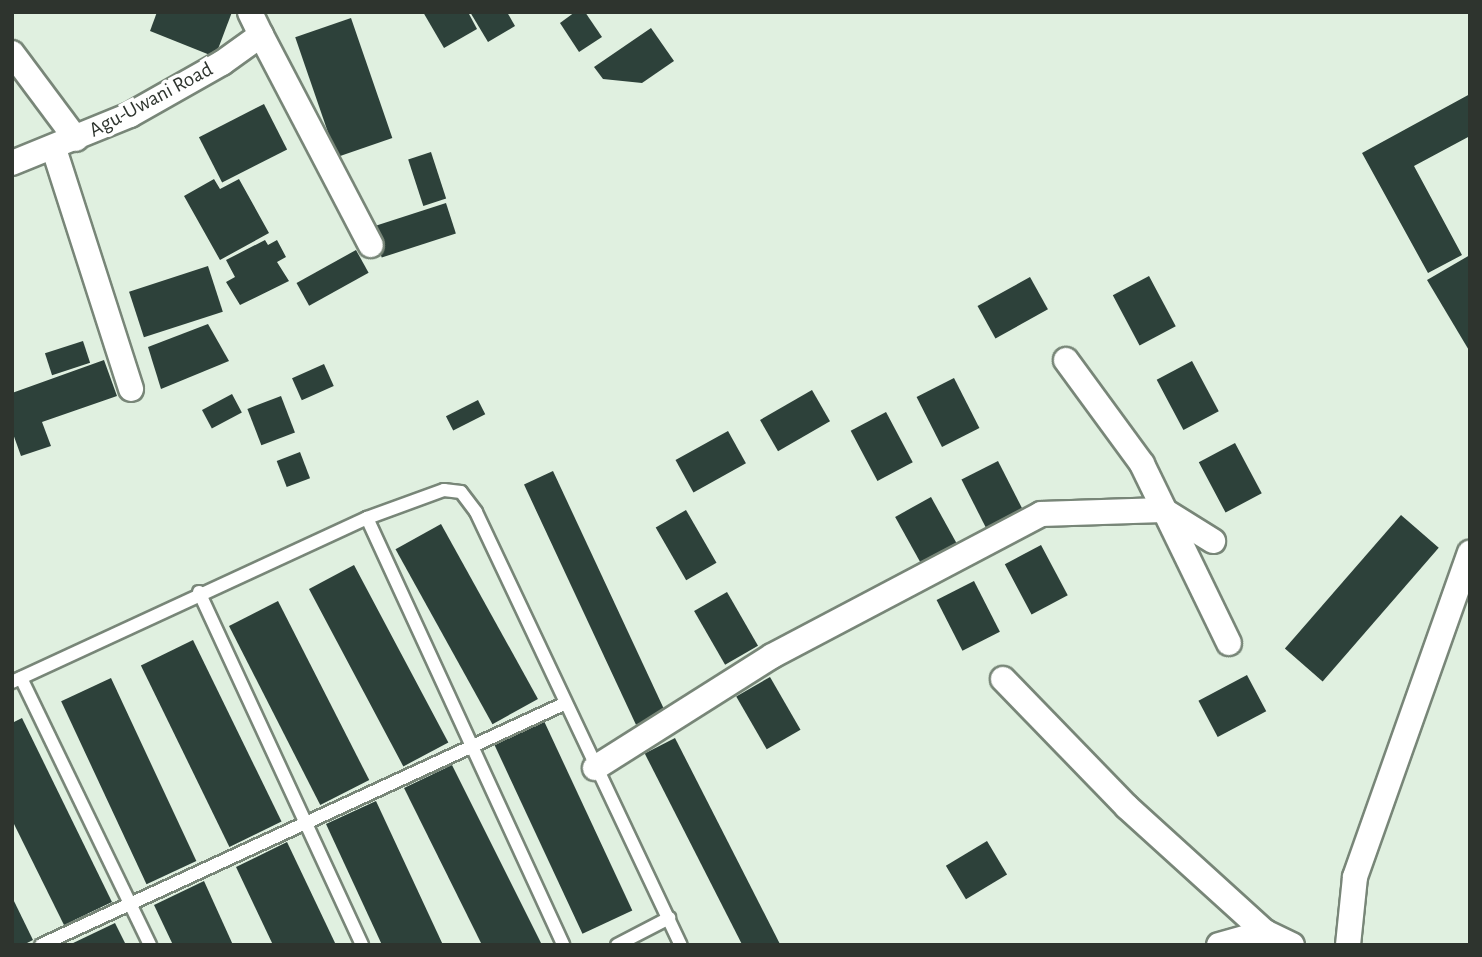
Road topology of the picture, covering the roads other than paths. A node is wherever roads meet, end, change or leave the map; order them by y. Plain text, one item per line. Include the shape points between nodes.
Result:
1 (250, 12) edge
2 (261, 35) junction
3 (12, 53) edge
4 (65, 144) junction
5 (12, 163) edge
6 (371, 245) dead end
7 (1066, 360) dead end
8 (131, 389) dead end
9 (1163, 510) junction
10 (368, 518) junction
11 (1213, 541) dead end
12 (1470, 553) edge
13 (199, 592) junction
14 (1229, 643) dead end
15 (17, 680) edge
16 (1003, 680) dead end
17 (566, 703) junction
18 (474, 743) junction
19 (596, 768) junction
20 (307, 821) junction
21 (131, 902) junction
22 (669, 918) junction
23 (1265, 932) junction
24 (41, 945) edge
25 (150, 945) edge
26 (362, 945) edge
27 (563, 945) edge
28 (617, 945) edge
29 (681, 945) edge
30 (1219, 945) edge
31 (1293, 945) edge
32 (1348, 945) edge

1 - 2 street
2 - 4 street, Agu-Uwani Road via 173,93
2 - 6 street
3 - 4 street
4 - 5 street, Agu-Uwani Road
4 - 8 street
7 - 9 street via 1133,449
9 - 11 street
9 - 14 street
9 - 19 street via 1041,514 772,656
10 - 13 lane
10 - 17 lane via 444,490 461,492 477,512
10 - 18 lane
12 - 32 street via 1355,877
13 - 15 lane
13 - 20 lane
15 - 21 lane
16 - 23 street via 1126,806
17 - 18 lane
17 - 19 lane
18 - 20 lane
18 - 27 lane
19 - 22 lane
20 - 21 lane
20 - 26 lane
21 - 24 lane
21 - 25 lane
22 - 28 lane
22 - 29 lane
23 - 30 street
23 - 31 street

